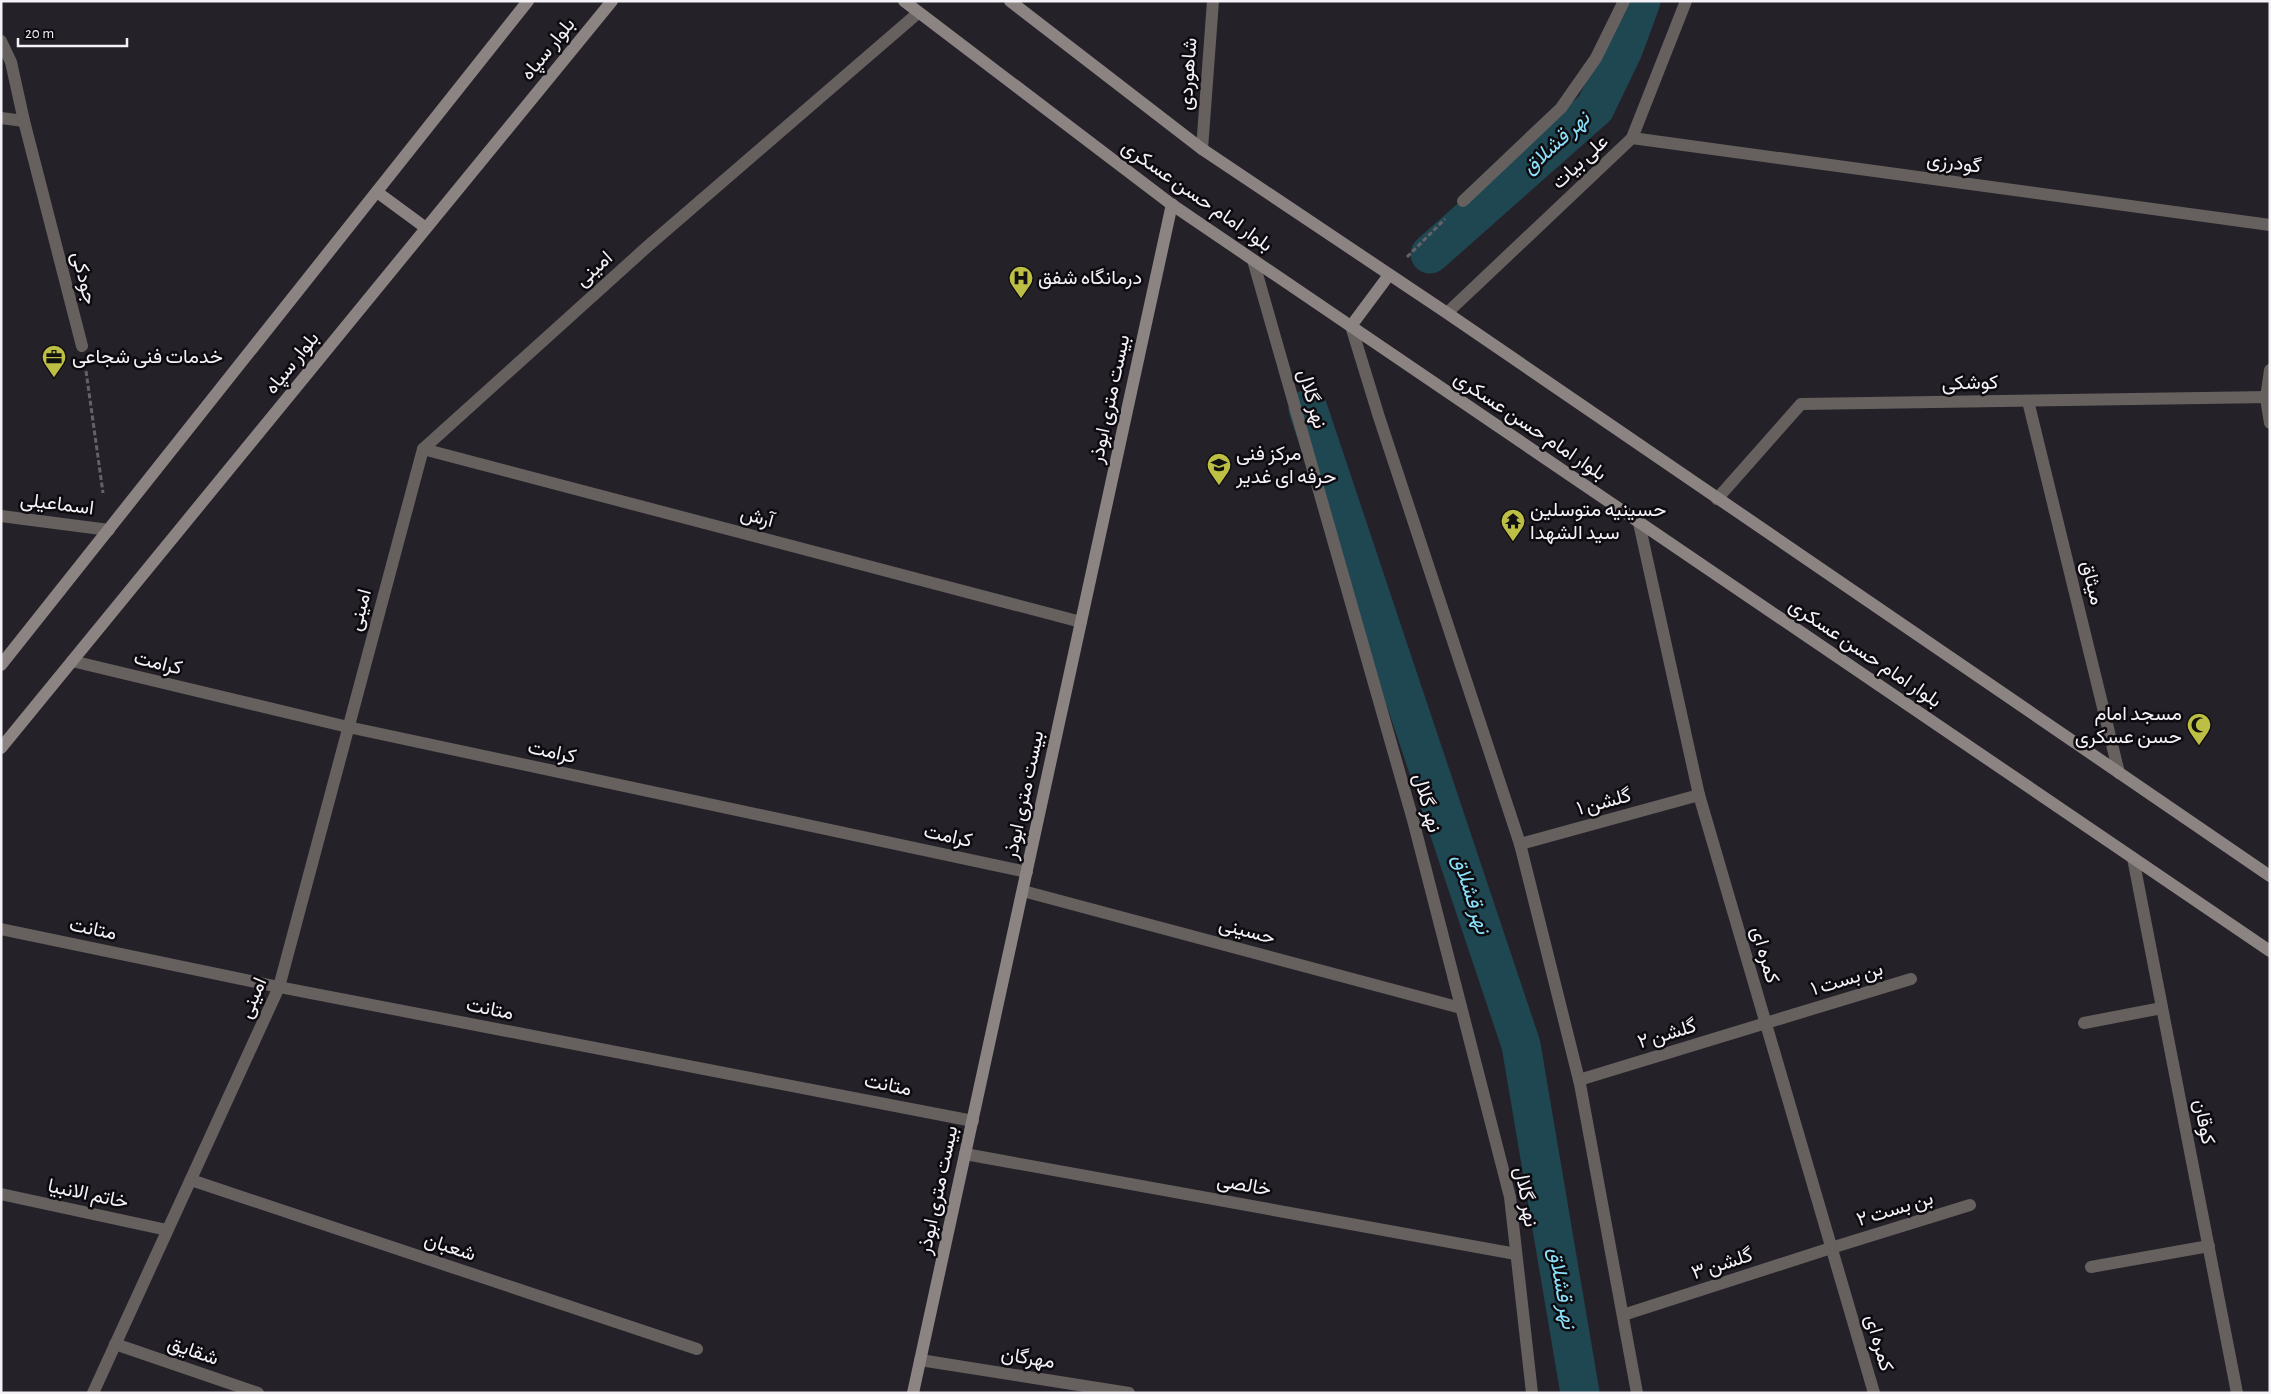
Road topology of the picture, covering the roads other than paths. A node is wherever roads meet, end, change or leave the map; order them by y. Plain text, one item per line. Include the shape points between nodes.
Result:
1 (528, 1) edge
2 (612, 1) edge
3 (904, 1) edge
4 (1010, 1) edge
5 (1213, 1) edge
6 (1624, 1) edge
7 (1686, 1) edge
8 (918, 13) junction
9 (1, 40) edge
10 (1, 118) edge
11 (24, 121) junction
12 (1632, 138) junction
13 (1202, 149) junction
14 (377, 192) junction
15 (1463, 201) road end
16 (1172, 204) junction
17 (2270, 226) edge
18 (426, 228) junction
19 (1253, 260) junction
20 (1389, 275) junction
21 (1447, 313) junction
22 (1351, 326) junction
23 (82, 346) road end
24 (2270, 370) edge
25 (2268, 398) edge
26 (2028, 401) junction
27 (2270, 423) edge
28 (423, 449) junction
29 (1717, 498) junction
30 (1, 516) edge
31 (1639, 522) junction
32 (109, 530) junction
33 (1081, 622) junction
34 (72, 661) junction
35 (1, 665) edge
36 (348, 728) junction
37 (1, 748) edge
38 (2119, 773) junction
39 (1699, 795) junction
40 (1520, 844) junction
41 (2133, 858) junction
42 (1027, 872) junction
43 (2270, 876) edge
44 (1023, 891) junction
45 (1, 929) edge
46 (2270, 951) edge
47 (1911, 979) dead end
48 (279, 987) junction
49 (1461, 1008) junction
50 (2162, 1008) junction
51 (1766, 1023) junction
52 (2084, 1023) dead end
53 (1579, 1080) junction
54 (973, 1120) junction
55 (965, 1154) junction
56 (190, 1180) junction
57 (1, 1194) edge
58 (1970, 1205) dead end
59 (168, 1230) junction
60 (2209, 1246) junction
61 (1832, 1248) junction
62 (1516, 1254) junction
63 (2091, 1267) dead end
64 (1623, 1315) junction
65 (115, 1344) junction
66 (697, 1349) dead end
67 (920, 1360) junction
68 (93, 1393) edge
69 (258, 1393) edge
70 (913, 1393) edge
71 (1129, 1393) edge
72 (1532, 1393) edge
73 (1638, 1393) edge
74 (1874, 1393) edge
75 (2237, 1393) edge

1 - 14 main road, بلوار سپاه
2 - 18 main road, بلوار سپاه
3 - 8 main road, بلوار امام حسن عسکری
4 - 13 main road, بلوار امام حسن عسکری
5 - 13 street, شاهوردی
6 - 15 street via 1596,58 1561,108
7 - 12 street, علی بیات
8 - 16 main road, بلوار امام حسن عسکری
8 - 28 street, امینی via 648,246
9 - 11 street, جودکی via 11,62
10 - 11 street
11 - 23 street, جودکی
12 - 17 street, گودرزی
12 - 21 street, علی بیات
13 - 20 main road, بلوار امام حسن عسکری
14 - 18 main road
14 - 32 main road, بلوار سپاه
16 - 19 main road, بلوار امام حسن عسکری
16 - 33 main road, بیست متری ابوذر
18 - 34 main road, بلوار سپاه
19 - 22 main road, بلوار امام حسن عسکری
19 - 49 street, نهر گلال via 1413,820
20 - 21 main road, بلوار امام حسن عسکری
20 - 22 main road
21 - 29 main road, بلوار امام حسن عسکری
22 - 31 main road, بلوار امام حسن عسکری
22 - 40 street
24 - 25 street
25 - 26 street, کوشکی
25 - 27 street
26 - 29 street, کوشکی via 1801,404
26 - 38 street, میثاق
28 - 33 street, آرش
28 - 36 street, امینی
29 - 38 main road, بلوار امام حسن عسکری
30 - 32 street, اسماعیلی
31 - 39 street, کمره ای
31 - 41 main road, بلوار امام حسن عسکری
32 - 35 main road, بلوار سپاه
33 - 42 main road, بیست متری ابوذر
34 - 36 street, کرامت
34 - 37 main road, بلوار سپاه
36 - 42 street, کرامت
36 - 48 street, امینی
38 - 43 main road, بلوار امام حسن عسکری
39 - 40 street, گلشن ۱
39 - 51 street, کمره ای
40 - 53 street
41 - 46 main road, بلوار امام حسن عسکری
41 - 50 street, کوقان
42 - 44 main road, بیست متری ابوذر
44 - 49 street, حسینی
44 - 54 main road, بیست متری ابوذر
45 - 48 street, متانت
47 - 51 street, بن بست ۱
48 - 54 street, متانت
48 - 56 street, امینی
49 - 62 street, نهر گلال via 1510,1197
50 - 52 street
50 - 60 street, کوقان
51 - 53 street, گلشن ۲
51 - 61 street, کمره ای
53 - 64 street
54 - 55 main road, بیست متری ابوذر
55 - 62 street, خالصی
55 - 67 main road, بیست متری ابوذر
56 - 59 street, امینی
56 - 66 street, شعبان
57 - 59 street, خاتم الانبیا
58 - 61 street, بن بست ۲
59 - 65 street, امینی
60 - 63 street
60 - 75 street, کوقان
61 - 64 street, گلشن ۳
61 - 74 street, کمره ای
62 - 72 street, نهر گلال
64 - 73 street
65 - 68 street, امینی
65 - 69 street, شقایق
67 - 70 main road, بیست متری ابوذر
67 - 71 street, مهرگان

